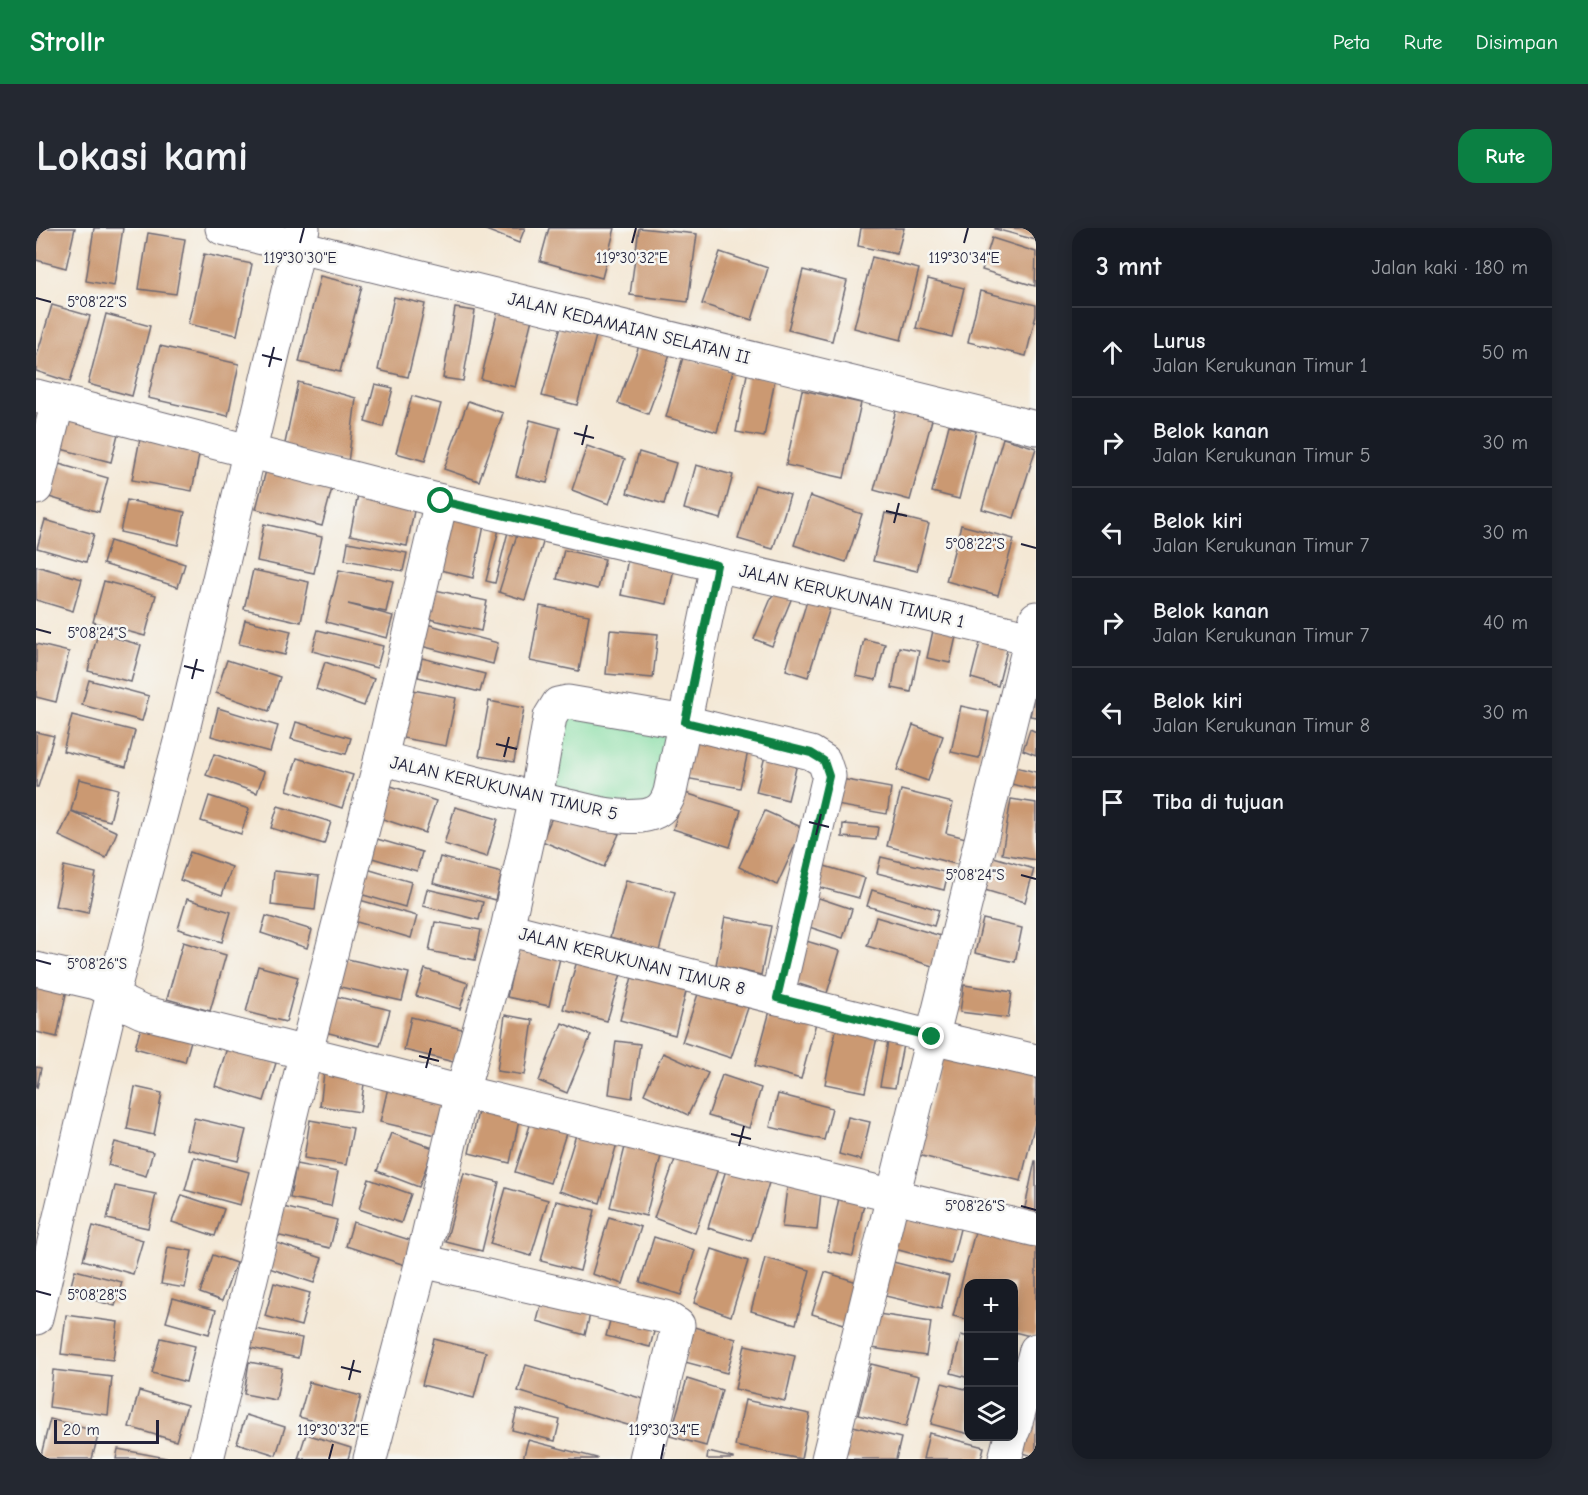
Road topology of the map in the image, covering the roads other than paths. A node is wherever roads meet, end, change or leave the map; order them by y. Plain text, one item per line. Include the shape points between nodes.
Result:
1 (222, 228) edge
2 (301, 238) edge
3 (47, 399) edge
4 (1036, 428) edge
5 (248, 450) junction
6 (36, 488) edge
7 (441, 501) junction
8 (717, 565) junction
9 (1034, 631) edge
10 (685, 722) junction
11 (381, 758) junction
12 (536, 798) junction
13 (507, 929) junction
14 (36, 969) edge
15 (113, 993) junction
16 (777, 998) junction
17 (932, 1037) junction
18 (306, 1052) junction
19 (1036, 1061) edge
20 (462, 1092) junction
21 (893, 1196) junction
22 (1036, 1230) edge
23 (422, 1261) junction
24 (36, 1318) edge
25 (1036, 1350) edge
26 (1032, 1383) edge
27 (1018, 1419) edge
28 (1010, 1441) edge
29 (207, 1459) edge
30 (370, 1459) edge
31 (646, 1459) edge
32 (828, 1459) edge
33 (1005, 1459) edge

1 - 2 street, JALAN KEDAMAIAN SELATAN II
2 - 4 street, JALAN KEDAMAIAN SELATAN II
2 - 5 street
3 - 5 street, JALAN KERUKUNAN TIMUR 1
3 - 6 street
5 - 7 street, JALAN KERUKUNAN TIMUR 1
5 - 15 street via 181,738
7 - 8 street, JALAN KERUKUNAN TIMUR 1
7 - 11 street
8 - 9 street, JALAN KERUKUNAN TIMUR 1
8 - 10 street, JALAN KERUKUNAN TIMUR 5
9 - 17 street
10 - 12 street, JALAN KERUKUNAN TIMUR 5 via 670,792 661,810 621,817
10 - 12 street via 568,702 558,704 550,717
10 - 16 street via 811,753 824,761 828,770
11 - 12 street, JALAN KERUKUNAN TIMUR 5
11 - 18 street
12 - 13 street
13 - 16 street, JALAN KERUKUNAN TIMUR 8
13 - 20 street
14 - 15 street via 96,983
15 - 18 street via 142,1012
15 - 24 street
16 - 17 street, JALAN KERUKUNAN TIMUR 8
17 - 19 street, JALAN KERUKUNAN TIMUR 8
17 - 21 street
18 - 20 street
18 - 29 street
20 - 21 street
20 - 23 street
21 - 22 street
21 - 32 street
23 - 30 street
23 - 31 street via 665,1317 678,1325
25 - 26 street
26 - 27 street
28 - 33 street

